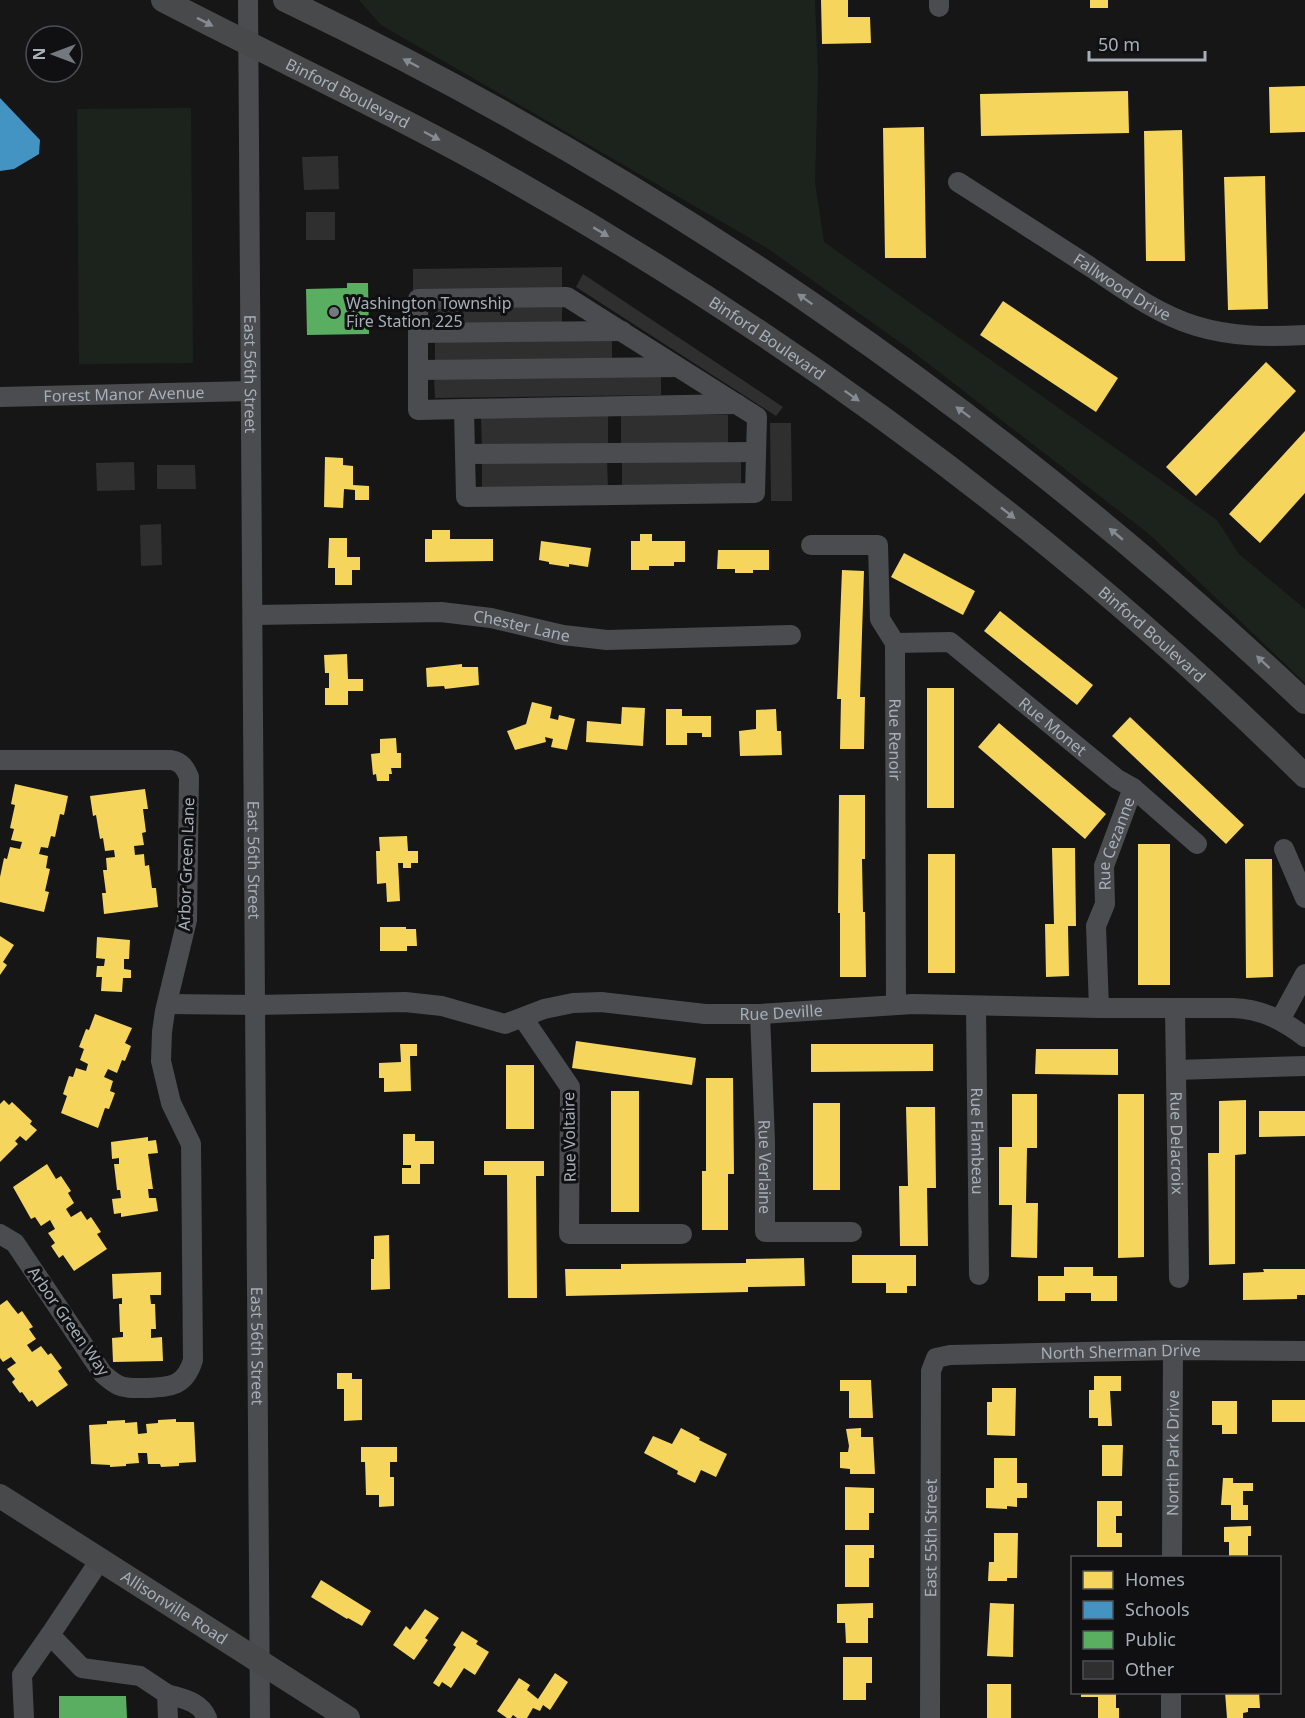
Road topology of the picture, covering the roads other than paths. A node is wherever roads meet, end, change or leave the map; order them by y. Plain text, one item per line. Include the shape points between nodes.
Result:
1 (163, 0) edge
2 (248, 0) edge
3 (285, 0) edge
4 (248, 44) junction
5 (958, 182) dead end
6 (622, 332) junction
7 (418, 333) junction
8 (1305, 335) edge
9 (677, 367) junction
10 (418, 370) junction
11 (250, 391) junction
12 (0, 397) edge
13 (737, 404) junction
14 (464, 409) junction
15 (756, 452) junction
16 (465, 454) junction
17 (811, 545) dead end
18 (253, 615) junction
19 (791, 635) dead end
20 (895, 643) junction
21 (1305, 702) edge
22 (0, 760) edge
23 (1305, 776) edge
24 (1133, 788) junction
25 (1197, 844) dead end
26 (1284, 849) dead end
27 (1305, 898) edge
28 (1305, 974) edge
29 (168, 1004) junction
30 (896, 1004) junction
31 (256, 1005) junction
32 (976, 1006) junction
33 (1100, 1008) junction
34 (1175, 1008) junction
35 (760, 1014) junction
36 (523, 1018) junction
37 (1280, 1020) junction
38 (1305, 1037) edge
39 (1305, 1065) edge
40 (1176, 1070) junction
41 (852, 1232) dead end
42 (0, 1234) edge
43 (682, 1234) dead end
44 (979, 1275) dead end
45 (1179, 1278) dead end
46 (1173, 1350) junction
47 (1305, 1351) edge
48 (936, 1358) joint
49 (150, 1388) joint
50 (0, 1496) edge
51 (1172, 1556) edge
52 (99, 1560) junction
53 (50, 1635) junction
54 (260, 1663) junction
55 (167, 1694) junction
56 (1171, 1694) edge
57 (24, 1718) edge
58 (168, 1718) edge
59 (207, 1718) edge
60 (260, 1718) edge
61 (348, 1718) edge
62 (930, 1718) edge
63 (1171, 1718) edge

1 -> 4 main road, Binford Boulevard
2 - 4 street, East 56th Street
21 -> 3 main road via 1188,595 1036,468 806,299 577,154
4 - 11 street, East 56th Street
4 -> 23 main road, Binford Boulevard via 404,121 528,189 796,356 1036,536 1186,664
5 - 8 street, Fallwood Drive via 1168,315 1229,333
6 - 7 street
6 - 7 street via 567,297 556,297 418,299
6 - 9 street
7 - 10 street
9 - 10 street
9 - 13 street
10 - 14 street via 418,410
11 - 12 street, Forest Manor Avenue
11 - 18 street, East 56th Street
13 - 14 street
13 - 15 street via 757,417
14 - 16 street
15 - 16 street
15 - 16 street via 755,493 466,497
17 - 20 street via 879,544 880,619
18 - 19 street, Chester Lane via 441,612 491,618 563,635 614,640
18 - 31 street, East 56th Street
20 - 24 street, Rue Monet via 950,642
20 - 30 street, Rue Renoir
22 - 29 street, Arbor Green Lane via 171,760 181,764 189,777 187,920
24 - 25 street, Rue Monet
24 - 33 street, Rue Cezanne via 1104,866 1105,904 1096,926
26 - 27 street
28 - 37 street
29 - 31 street, Rue Deville
29 - 49 street, Arbor Green Lane via 162,1032 164,1076 171,1103 191,1144 193,1360 183,1380 169,1387
30 - 32 street, Rue Deville
30 - 35 street, Rue Deville
31 - 36 street, Rue Deville via 405,1002 442,1006 506,1024
31 - 54 street, East 56th Street
32 - 33 street, Rue Deville
32 - 44 street, Rue Flambeau
33 - 34 street, Rue Deville
34 - 37 street, Rue Deville via 1249,1008
34 - 40 street, Rue Delacroix
35 - 36 street, Rue Deville via 705,1014 601,1002 573,1003
35 - 41 street, Rue Verlaine via 765,1232
36 - 43 street, Rue Voltaire via 570,1087 569,1234
37 - 38 street, Rue Deville
39 - 40 street
40 - 45 street, Rue Delacroix
42 - 49 street, Arbor Green Way via 15,1243 103,1374 121,1386
46 - 47 street, North Sherman Drive
46 - 48 street, North Sherman Drive
46 - 51 street, North Park Drive
48 - 62 street, East 55th Street via 931,1371
50 - 52 main road, Allisonville Road
52 - 53 street
52 - 54 main road, Allisonville Road
53 - 55 street via 82,1668 140,1676
53 - 57 street via 22,1675
54 - 60 street, East 56th Street
54 - 61 main road, Allisonville Road
55 - 58 street
55 - 59 street via 195,1703
56 - 63 street

